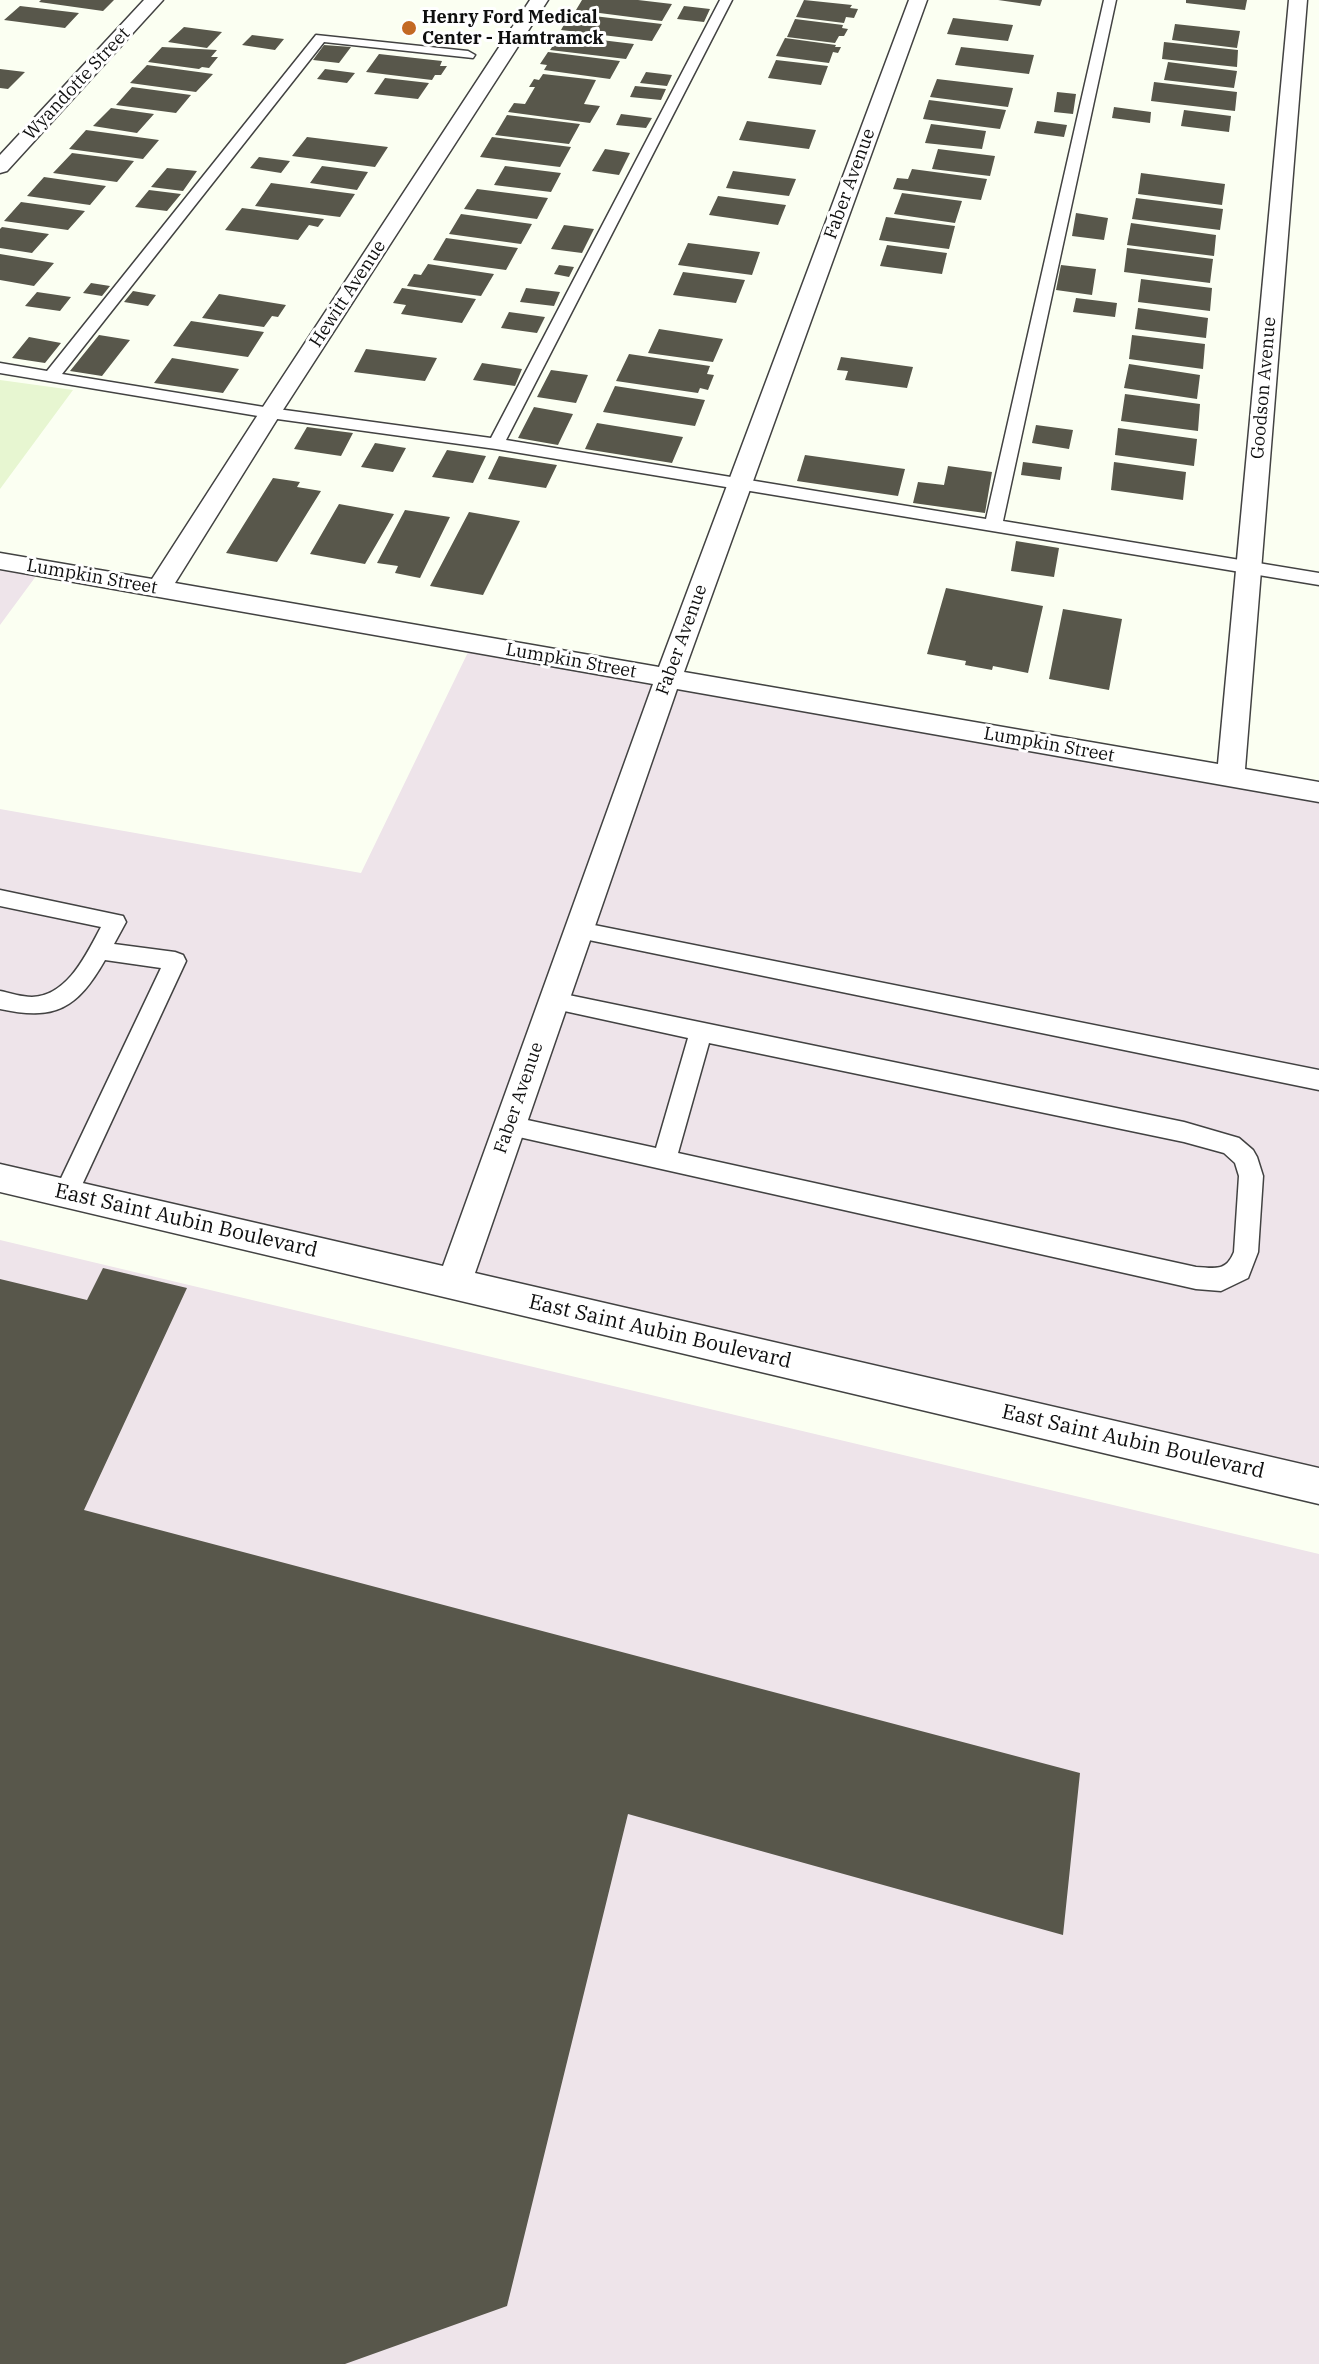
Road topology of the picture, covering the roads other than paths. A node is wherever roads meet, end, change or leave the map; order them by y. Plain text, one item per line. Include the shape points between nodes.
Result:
1 (154, 0) edge
2 (539, 0) edge
3 (726, 0) edge
4 (918, 0) edge
5 (1110, 0) edge
6 (1298, 0) edge
7 (468, 55) dead end
8 (0, 167) edge
9 (0, 368) edge
10 (52, 376) junction
11 (270, 413) junction
12 (496, 444) junction
13 (740, 485) junction
14 (993, 526) junction
15 (0, 561) edge
16 (1249, 568) junction
17 (1319, 579) edge
18 (159, 589) junction
19 (668, 678) junction
20 (1231, 777) junction
21 (1319, 792) edge
22 (0, 898) edge
23 (579, 930) junction
24 (98, 950) junction
25 (0, 1000) edge
26 (554, 1000) junction
27 (700, 1032) junction
28 (1319, 1080) edge
29 (509, 1126) junction
30 (664, 1160) junction
31 (0, 1178) edge
32 (66, 1193) junction
33 (454, 1283) junction
34 (1319, 1486) edge

1 - 8 street, Wyandotte Street
2 - 11 street, Hewitt Avenue
3 - 12 lane
4 - 13 street, Faber Avenue
5 - 14 lane
6 - 16 street, Goodson Avenue
7 - 10 lane via 321,38
9 - 10 lane
10 - 11 lane
11 - 12 lane
11 - 18 street, Hewitt Avenue
12 - 13 lane
13 - 14 lane
13 - 19 street, Faber Avenue
14 - 16 lane
15 - 18 street, Lumpkin Street
16 - 17 lane
16 - 20 street, Goodson Avenue
18 - 19 street, Lumpkin Street
19 - 20 street, Lumpkin Street
19 - 23 street, Faber Avenue
20 - 21 street, Lumpkin Street
22 - 24 lane via 115,922
23 - 26 street, Faber Avenue
23 - 28 lane
24 - 25 lane via 79,984 58,999 33,1006
24 - 32 lane via 175,961
26 - 27 lane
26 - 29 street, Faber Avenue
27 - 30 lane
27 - 30 lane via 1231,1145 1245,1157 1251,1176 1246,1252 1239,1270 1221,1280 1196,1278
29 - 30 lane
29 - 33 street, Faber Avenue
31 - 32 street, East Saint Aubin Boulevard
32 - 33 street, East Saint Aubin Boulevard
33 - 34 street, East Saint Aubin Boulevard

